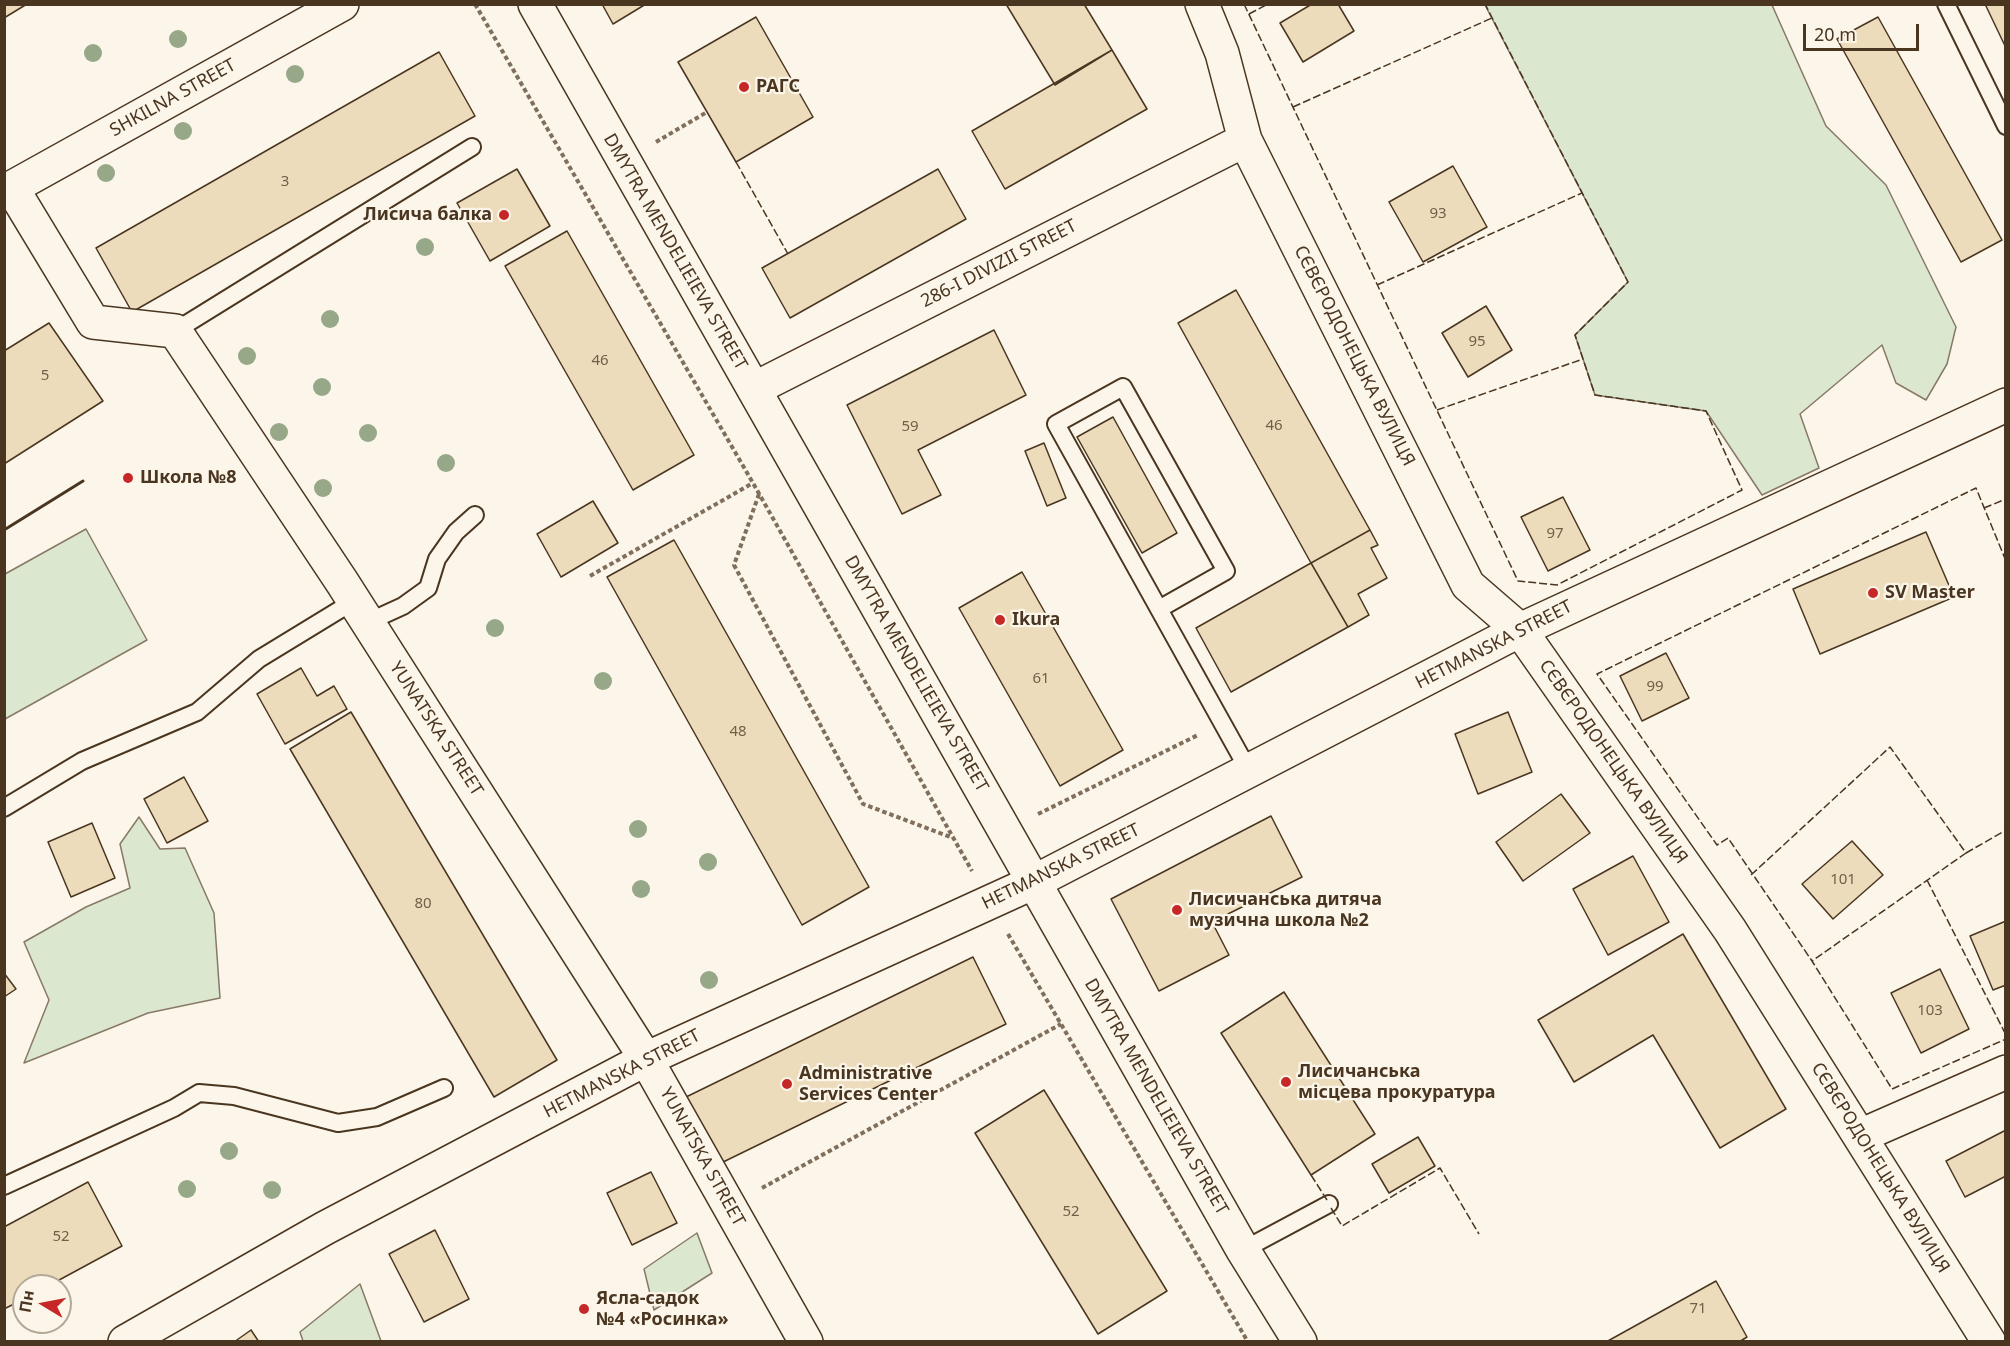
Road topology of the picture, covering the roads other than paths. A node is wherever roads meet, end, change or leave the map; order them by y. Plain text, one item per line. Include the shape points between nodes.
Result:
1 (342, 4) edge
2 (535, 4) edge
3 (1202, 4) edge
4 (1946, 4) edge
5 (2006, 126) edge
6 (1245, 140) junction
7 (472, 147) dead end
8 (8, 190) edge
9 (175, 331) junction
10 (753, 389) junction
11 (2006, 405) edge
12 (475, 515) dead end
13 (1159, 609) junction
14 (361, 611) junction
15 (1520, 630) junction
16 (1250, 771) junction
17 (4, 808) edge
18 (1034, 882) junction
19 (646, 1059) junction
20 (2006, 1072) edge
21 (444, 1088) dead end
22 (1860, 1136) junction
23 (4, 1186) edge
24 (1329, 1204) dead end
25 (1243, 1250) junction
26 (125, 1341) edge
27 (806, 1341) edge
28 (1300, 1341) edge
29 (1989, 1341) edge

1 - 8 street, SHKILNA STREET
2 - 10 street, DMYTRA MENDELIEIEVA STREET
3 - 6 street, СЄВЄРОДОНЕЦЬКА ВУЛИЦЯ via 1222,53
4 - 5 lane
6 - 10 street, 286-I DIVIZII STREET
6 - 15 street, СЄВЄРОДОНЕЦЬКА ВУЛИЦЯ via 1468,585
7 - 9 lane
8 - 9 street via 93,322
9 - 14 street, YUNATSKA STREET
10 - 18 street, DMYTRA MENDELIEIEVA STREET
11 - 15 street, HETMANSKA STREET
12 - 14 lane via 456,532 437,559 428,588 403,606
13 - 13 lane via 1056,424 1123,387 1226,572
13 - 16 lane
14 - 17 lane via 259,659 197,712 82,761
14 - 19 street, YUNATSKA STREET
15 - 16 street, HETMANSKA STREET
15 - 22 street, СЄВЄРОДОНЕЦЬКА ВУЛИЦЯ via 1730,930
16 - 18 street, HETMANSKA STREET
18 - 19 street, HETMANSKA STREET
18 - 25 street, DMYTRA MENDELIEIEVA STREET
19 - 26 street, HETMANSKA STREET via 325,1228
19 - 27 street, YUNATSKA STREET
20 - 22 street
21 - 23 lane via 377,1117 338,1123 234,1095 199,1093
22 - 29 street, СЄВЄРОДОНЕЦЬКА ВУЛИЦЯ
24 - 25 lane
25 - 28 street, DMYTRA MENDELIEIEVA STREET

